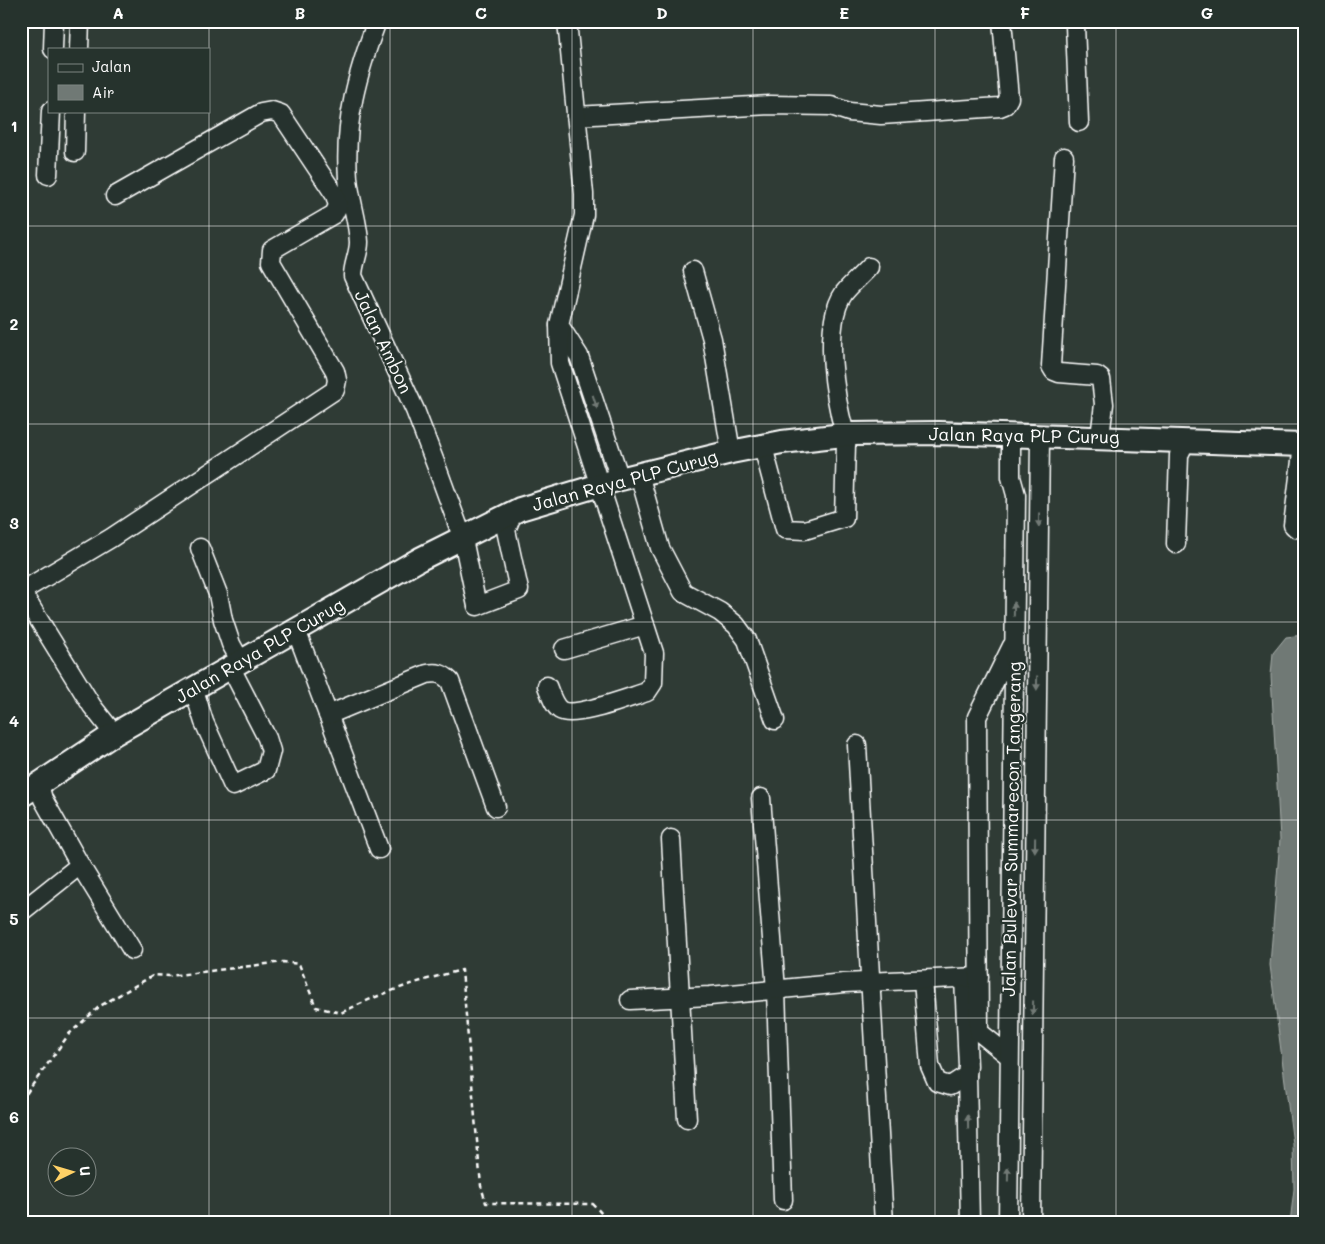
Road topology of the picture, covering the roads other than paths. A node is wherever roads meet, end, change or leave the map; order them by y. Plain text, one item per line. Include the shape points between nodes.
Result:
1 (54, 21) edge
2 (80, 21) edge
3 (376, 21) edge
4 (567, 21) edge
5 (1002, 21) edge
6 (1077, 21) edge
7 (53, 48) edge
8 (79, 48) edge
9 (51, 112) edge
10 (76, 112) edge
11 (576, 116) junction
12 (1080, 122) dead end
13 (75, 152) dead end
14 (1064, 157) dead end
15 (48, 175) dead end
16 (115, 196) dead end
17 (869, 268) dead end
18 (693, 271) dead end
19 (849, 434) junction
20 (1011, 435) junction
21 (1040, 437) junction
22 (1100, 437) junction
23 (1186, 440) junction
24 (768, 445) junction
25 (1304, 445) edge
26 (731, 452) junction
27 (620, 479) junction
28 (1039, 494) junction
29 (1016, 495) junction
30 (513, 513) junction
31 (1304, 529) edge
32 (464, 539) junction
33 (1176, 544) dead end
34 (200, 548) dead end
35 (22, 591) edge
36 (645, 625) junction
37 (296, 630) junction
38 (1014, 642) junction
39 (564, 649) dead end
40 (236, 665) junction
41 (548, 686) dead end
42 (194, 690) junction
43 (328, 715) junction
44 (775, 720) dead end
45 (114, 734) junction
46 (857, 746) dead end
47 (30, 791) edge
48 (761, 798) dead end
49 (496, 807) dead end
50 (1012, 821) junction
51 (1035, 822) junction
52 (670, 839) dead end
53 (379, 849) dead end
54 (80, 865) junction
55 (21, 912) edge
56 (132, 950) dead end
57 (971, 978) junction
58 (923, 980) junction
59 (870, 982) junction
60 (776, 990) junction
61 (682, 997) junction
62 (630, 1000) dead end
63 (1009, 1056) junction
64 (967, 1075) junction
65 (687, 1119) dead end
66 (1008, 1147) junction
67 (1032, 1148) junction
68 (783, 1200) dead end
69 (884, 1223) edge
70 (970, 1223) edge
71 (1008, 1223) edge
72 (1031, 1223) edge

1 - 7 street
2 - 8 street
3 - 32 street, Jalan Ambon via 354,84 349,119 348,180 359,243 353,276 415,410
4 - 11 street
5 - 11 street via 1009,98 1000,107 881,115 849,112 832,106 770,105
6 - 12 street
9 - 15 street
10 - 13 street
11 - 27 street via 584,215 559,325 560,363
14 - 22 street via 1051,366 1059,373 1101,379 1104,404
16 - 35 street via 261,113 272,111 281,114 335,195 338,206 334,214 272,250 272,262 335,371 335,390 111,538
17 - 19 street via 844,293 835,314 833,345 837,406
18 - 26 street via 712,339
19 - 20 main road, Jalan Raya PLP Curug
19 - 24 main road, Jalan Raya PLP Curug
19 - 24 street via 844,518 805,530 785,529 765,454
20 - 21 main road, Jalan Raya PLP Curug
20 - 29 street, Jalan Bulevar Summarecon Tangerang via 1011,477
21 - 22 main road, Jalan Raya PLP Curug
21 - 28 street, Jalan Bulevar Summarecon Tangerang
22 - 23 main road, Jalan Raya PLP Curug
23 - 25 main road, Jalan Raya PLP Curug
23 - 33 street via 1179,455
24 - 26 main road, Jalan Raya PLP Curug
25 - 31 street via 1293,525
26 - 27 main road, Jalan Raya PLP Curug
27 - 30 main road, Jalan Raya PLP Curug
27 - 36 street
27 - 44 street via 683,592 720,612 748,640
28 - 29 street
28 -> 51 street, Jalan Bulevar Summarecon Tangerang
38 -> 29 street, Jalan Bulevar Summarecon Tangerang
30 - 32 main road, Jalan Raya PLP Curug
30 - 32 street, Jalan Ambon via 506,530 519,587 517,592 477,606
32 - 37 main road, Jalan Raya PLP Curug via 371,585
34 - 40 street via 218,594
35 - 45 street via 92,706
36 - 39 street
36 - 41 street via 654,653 653,683 647,692 567,712 555,705
37 - 40 main road, Jalan Raya PLP Curug
37 - 43 street
38 - 50 street, Jalan Bulevar Summarecon Tangerang
38 - 57 street via 977,717
40 - 42 main road, Jalan Raya PLP Curug
40 - 42 street via 271,751 266,770 233,786 204,722
42 - 45 main road, Jalan Raya PLP Curug
43 - 49 street via 427,674 444,675 450,681
43 - 53 street
45 - 47 main road, Jalan Raya PLP Curug
46 - 59 street
47 - 54 street via 43,799
48 - 60 street
50 - 51 street
50 - 63 street, Jalan Bulevar Summarecon Tangerang
51 -> 67 street, Jalan Bulevar Summarecon Tangerang
52 - 61 street
54 - 55 street
54 - 56 street
57 - 58 street
57 - 63 street via 979,1032
57 - 64 street
58 - 59 street
58 - 64 street via 933,1077 937,1082 950,1086
59 - 60 street
59 - 69 street
60 - 61 street
60 - 68 street
61 - 62 street
61 - 65 street
63 - 66 street, Jalan Bulevar Summarecon Tangerang
70 -> 64 street
66 - 67 street
71 -> 66 street, Jalan Bulevar Summarecon Tangerang
67 - 72 street, Jalan Bulevar Summarecon Tangerang

